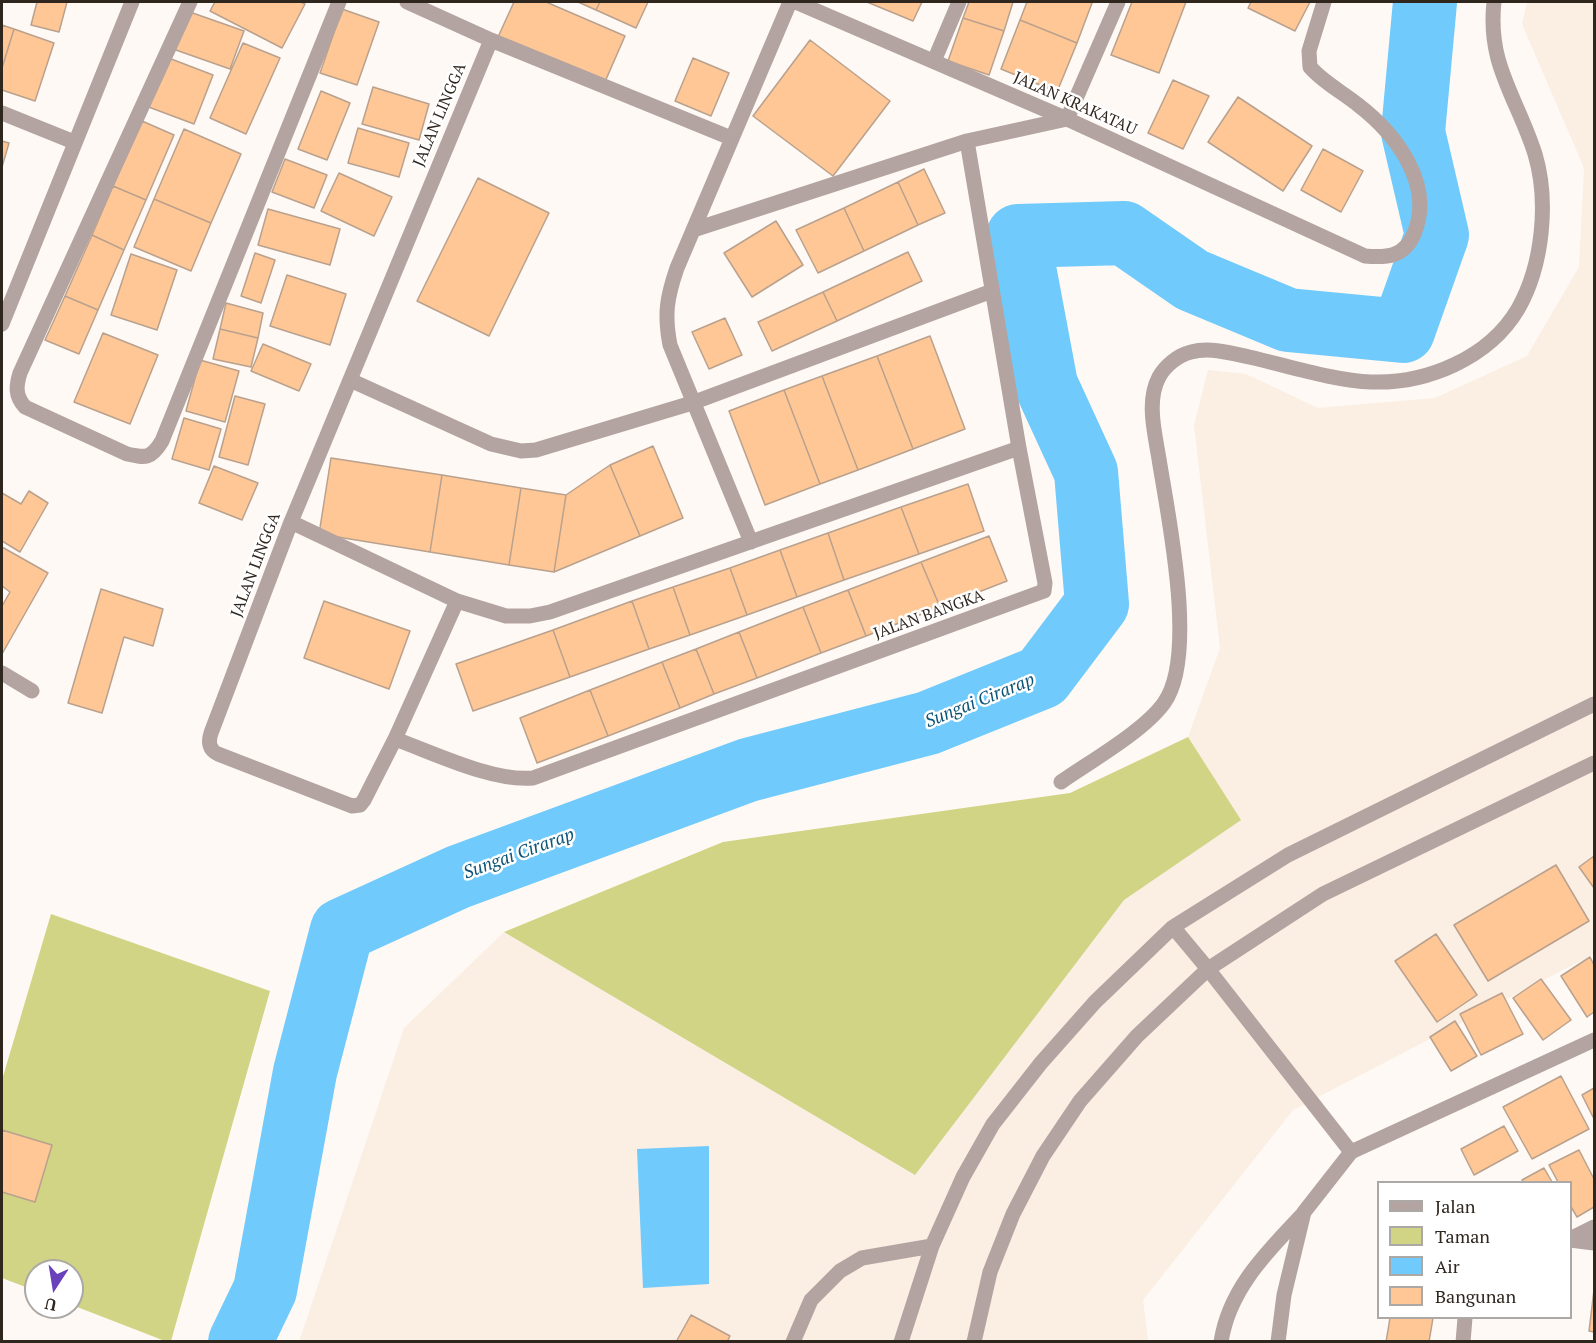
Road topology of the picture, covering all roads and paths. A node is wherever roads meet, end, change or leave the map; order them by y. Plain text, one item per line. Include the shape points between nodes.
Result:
1 (132, 2) edge
2 (190, 2) edge
3 (339, 2) edge
4 (407, 2) edge
5 (790, 2) edge
6 (796, 2) edge
7 (959, 2) edge
8 (1118, 2) edge
9 (1324, 2) edge
10 (1494, 2) edge
11 (491, 40) junction
12 (934, 61) junction
13 (2, 113) edge
14 (1067, 119) junction
15 (731, 138) junction
16 (967, 141) junction
17 (74, 142) junction
18 (693, 230) junction
19 (992, 291) junction
20 (2, 324) edge
21 (350, 380) junction
22 (692, 403) junction
23 (1019, 448) junction
24 (291, 522) junction
25 (751, 542) junction
26 (457, 601) junction
27 (2, 673) edge
28 (32, 691) dead end
29 (1594, 704) edge
30 (395, 739) junction
31 (1594, 763) edge
32 (1061, 782) dead end
33 (1173, 927) junction
34 (1208, 969) junction
35 (1594, 1040) edge
36 (1352, 1152) junction
37 (1304, 1212) junction
38 (1594, 1227) edge
39 (1572, 1239) edge
40 (1572, 1240) edge
41 (1594, 1243) edge
42 (932, 1246) junction
43 (1466, 1319) edge
44 (793, 1341) edge
45 (901, 1341) edge
46 (974, 1341) edge
47 (1221, 1341) edge
48 (1278, 1341) edge
49 (1463, 1341) edge

1 - 17 street
2 - 3 street via 20,373 17,391 25,407 127,454 148,457 162,441
4 - 11 street
5 - 15 street
6 - 12 street, JALAN KRAKATAU
7 - 12 street
8 - 14 street
9 - 14 street, JALAN KRAKATAU via 1309,51 1310,67 1360,106 1396,142 1415,174 1417,226 1398,254 1365,256
10 - 32 street via 1494,50 1535,154 1543,202 1541,241 1518,308 1499,335 1474,356 1437,372 1405,379 1371,382 1223,351 1191,351 1168,366 1156,388 1153,421 1174,553 1180,641 1175,685 1146,723
11 - 15 street
11 - 21 street, JALAN LINGGA
12 - 14 street, JALAN KRAKATAU
13 - 17 street
14 - 16 street
15 - 18 street
16 - 18 street
16 - 19 street, JALAN BANGKA
17 - 20 street
18 - 22 street via 668,293 665,321 669,345
19 - 22 street
19 - 23 street, JALAN BANGKA
21 - 22 street via 491,444 521,451 551,446
21 - 24 street, JALAN LINGGA
22 - 25 street
23 - 25 street
23 - 30 street, JALAN BANGKA via 1045,583 1040,594 533,778 495,776
24 - 26 street
24 - 30 street, JALAN LINGGA via 210,733 210,747 213,752 355,806 364,800
25 - 26 street via 550,612 506,616
26 - 30 street, JALAN LINGGA
27 - 28 street
29 - 33 street via 1288,855
31 - 34 street via 1323,894
33 - 34 street
33 - 42 street via 1095,1002 993,1124 963,1177
34 - 36 street
34 - 46 street via 1137,1036 1080,1101 1043,1156 1013,1214 990,1272
35 - 36 street
36 - 37 street
37 - 47 street via 1246,1279 1232,1304
37 - 48 street via 1284,1295
38 - 39 street
40 - 41 street
42 - 44 street via 862,1258 840,1271 811,1300
42 - 45 street
43 - 49 street

